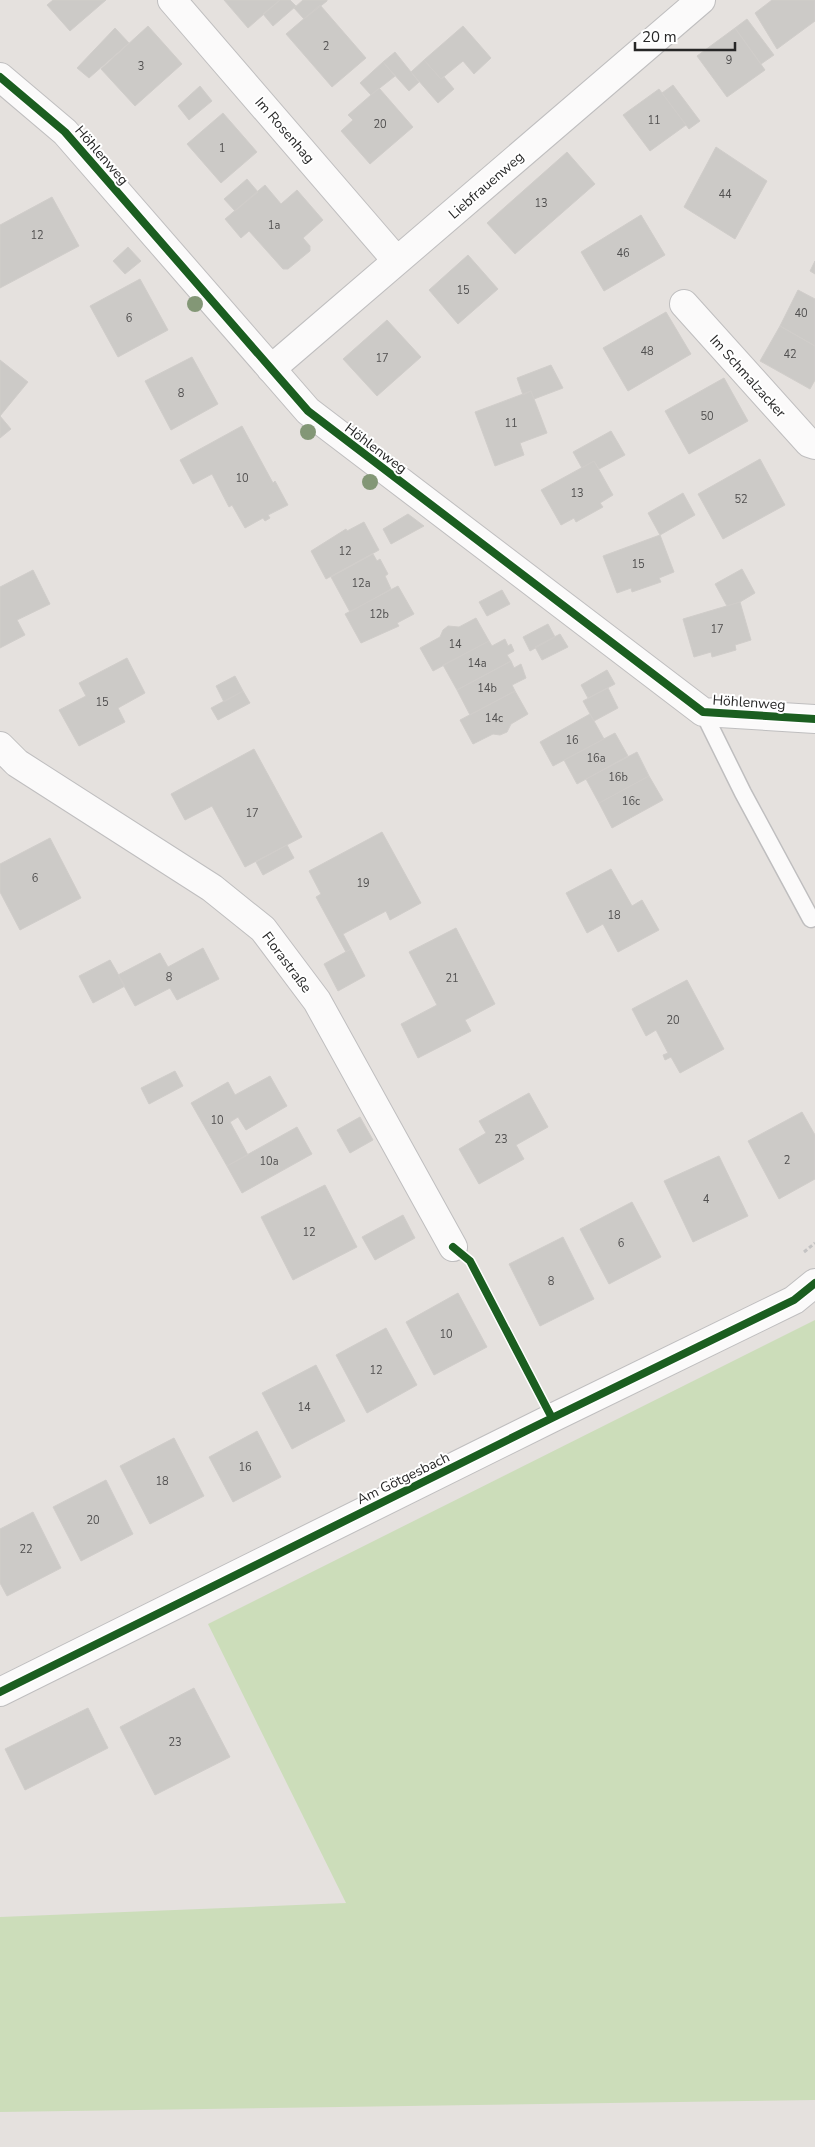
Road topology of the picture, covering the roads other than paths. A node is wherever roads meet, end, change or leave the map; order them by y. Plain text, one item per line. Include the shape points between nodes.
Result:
1 (172, 0) edge
2 (701, 0) edge
3 (0, 77) edge
4 (397, 261) junction
5 (684, 304) dead end
6 (271, 369) junction
7 (815, 446) edge
8 (703, 712) junction
9 (815, 719) edge
10 (0, 746) edge
11 (811, 919) dead end
12 (453, 1247) dead end
13 (815, 1283) edge
14 (0, 1692) edge

1 - 4 street, Im Rosenhag
2 - 4 street, Liebfrauenweg
3 - 6 street, Höhlenweg via 65,132
4 - 6 street, Liebfrauenweg
5 - 7 street, Im Schmalzacker
6 - 8 street, Höhlenweg via 308,412
8 - 9 street, Höhlenweg
8 - 11 lane, Höhlenweg
10 - 12 street, Florastraße via 17,763 212,888 263,929 317,1001
13 - 14 street, Am Götgesbach via 794,1300

